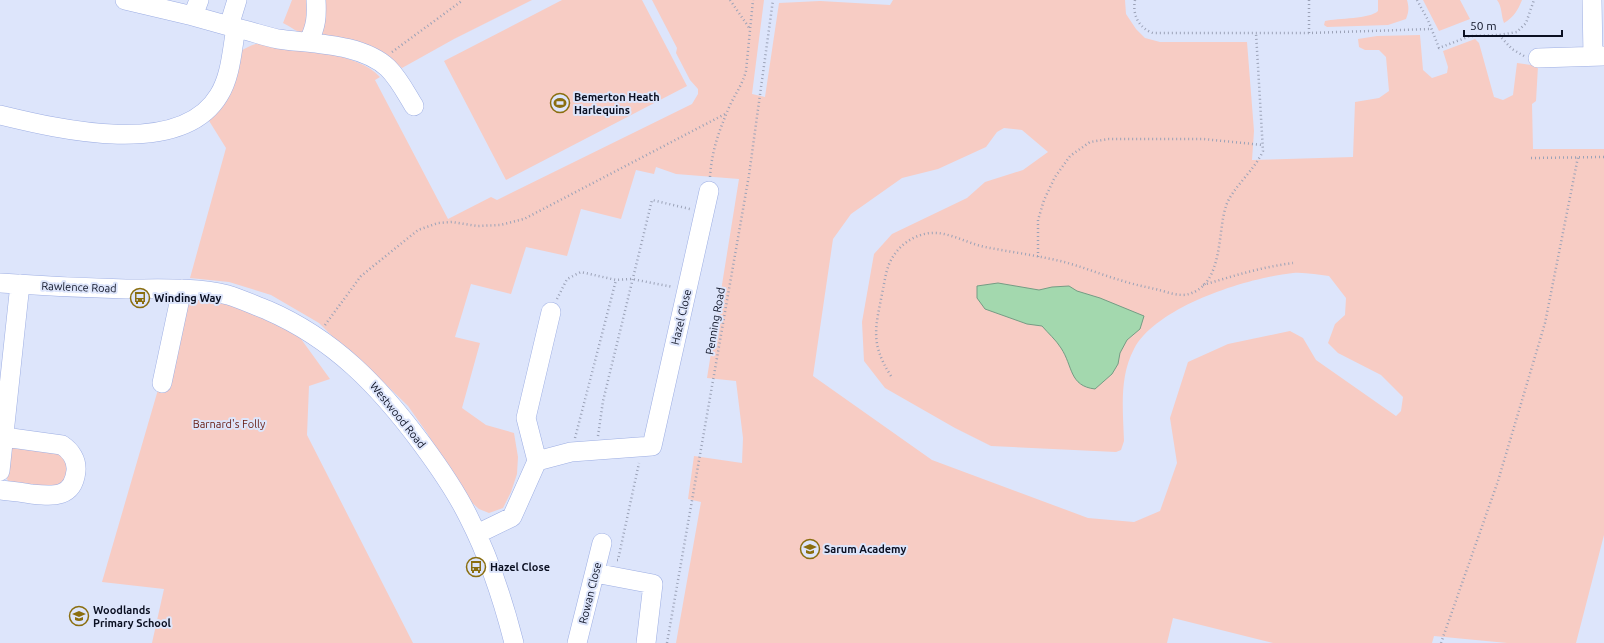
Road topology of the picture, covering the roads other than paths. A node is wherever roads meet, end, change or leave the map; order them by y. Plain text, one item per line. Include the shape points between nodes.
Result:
1 (125, 0) edge
2 (237, 0) edge
3 (316, 0) edge
4 (1592, 0) edge
5 (196, 8) edge
6 (233, 27) junction
7 (309, 41) junction
8 (1599, 56) edge
9 (1538, 58) road end
10 (414, 106) dead end
11 (0, 115) edge
12 (709, 191) road end
13 (0, 283) edge
14 (20, 284) junction
15 (182, 289) junction
16 (551, 312) road end
17 (162, 383) dead end
18 (4, 437) junction
19 (537, 461) junction
20 (0, 466) edge
21 (0, 490) edge
22 (477, 534) junction
23 (514, 643) edge
24 (577, 643) edge
25 (646, 643) edge

1 - 5 street
2 - 6 street
3 - 7 street via 317,19
4 - 8 street
5 - 6 street
6 - 7 street via 276,38
6 - 11 street via 226,79 219,96 200,115 174,128 147,133 102,134
7 - 10 street via 350,50 379,62 398,79
8 - 9 street
12 - 19 street, Hazel Close via 652,446 571,452
13 - 14 street, Rawlence Road
14 - 15 street, Rawlence Road via 80,288
14 - 18 street
15 - 17 street
15 - 22 street, Westwood Road via 228,296 277,314 335,350 372,382 402,418 456,493
16 - 19 street via 526,418
18 - 20 street
18 - 21 street via 62,445 70,450 76,470 74,480 61,495
19 - 22 street via 512,517
22 - 23 street, Westwood Road
24 - 25 street, Rowan Close via 599,558 653,584

